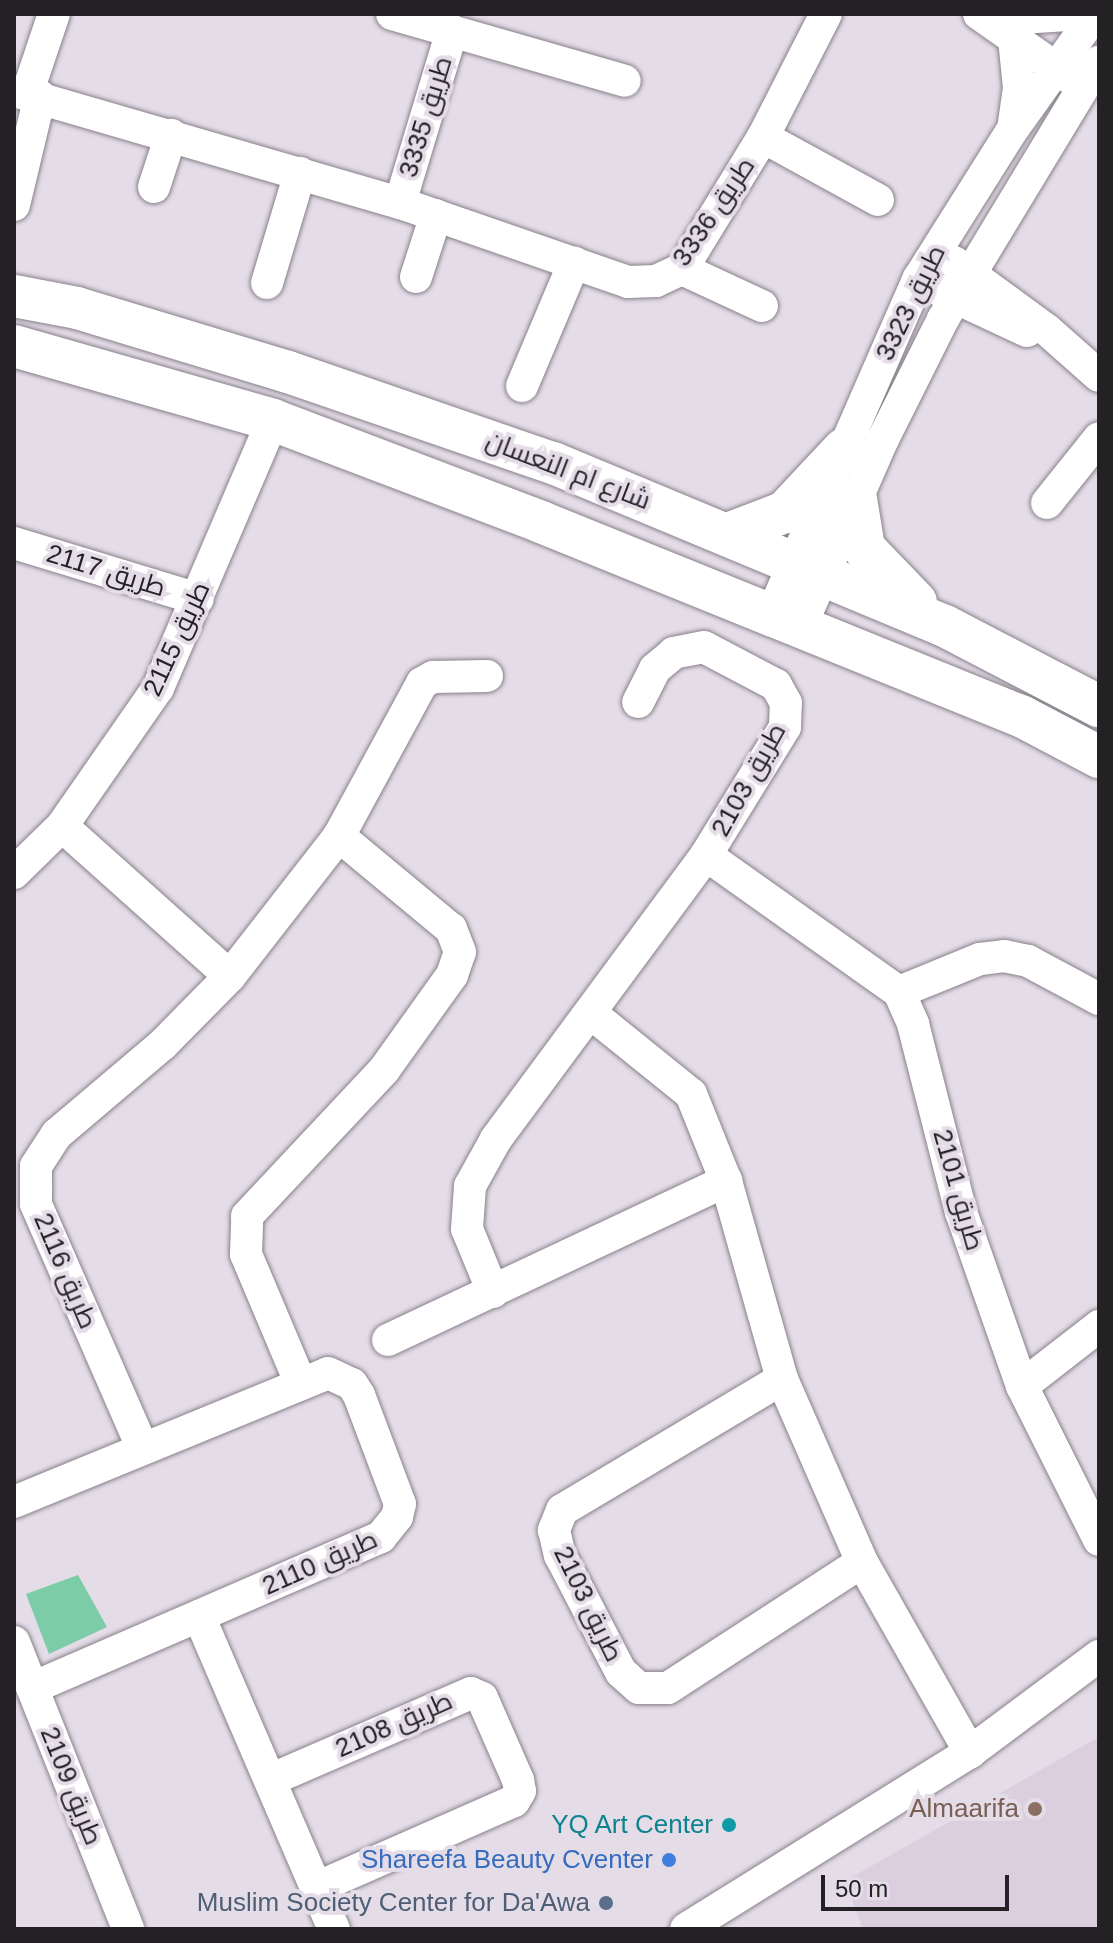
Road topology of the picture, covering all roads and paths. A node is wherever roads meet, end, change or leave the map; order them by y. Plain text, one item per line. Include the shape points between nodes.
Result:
1 (54, 14) edge
2 (392, 14) edge
3 (826, 14) edge
4 (979, 14) edge
5 (1084, 14) edge
6 (1095, 14) edge
7 (1016, 24) edge
8 (452, 31) junction
9 (1080, 66) edge
10 (625, 81) dead end
11 (27, 94) edge
12 (1013, 129) junction
13 (171, 135) junction
14 (763, 137) junction
15 (300, 173) junction
16 (154, 187) dead end
17 (878, 200) dead end
18 (400, 203) junction
19 (14, 205) edge
20 (436, 215) junction
21 (936, 249) junction
22 (574, 263) junction
23 (682, 269) junction
24 (416, 277) dead end
25 (919, 278) junction
26 (267, 283) dead end
27 (962, 286) junction
28 (14, 296) edge
29 (762, 306) dead end
30 (14, 346) edge
31 (1094, 363) edge
32 (522, 386) dead end
33 (273, 420) junction
34 (1099, 438) edge
35 (844, 449) junction
36 (856, 499) junction
37 (1047, 503) dead end
38 (730, 533) junction
39 (14, 543) edge
40 (794, 594) junction
41 (198, 599) junction
42 (945, 626) junction
43 (487, 676) dead end
44 (638, 702) dead end
45 (1099, 706) edge
46 (1099, 757) edge
47 (62, 826) junction
48 (339, 836) junction
49 (706, 855) junction
50 (14, 873) edge
51 (230, 976) junction
52 (899, 992) junction
53 (1099, 999) edge
54 (593, 1015) junction
55 (726, 1181) junction
56 (493, 1292) junction
57 (1099, 1326) edge
58 (388, 1340) dead end
59 (782, 1379) junction
60 (300, 1382) junction
61 (1022, 1386) junction
62 (142, 1447) junction
63 (14, 1502) edge
64 (1099, 1540) edge
65 (862, 1562) junction
66 (199, 1616) junction
67 (14, 1642) edge
68 (1099, 1656) edge
69 (32, 1688) junction
70 (970, 1752) junction
71 (270, 1780) junction
72 (316, 1888) junction
73 (118, 1926) edge
74 (334, 1929) edge
75 (686, 1929) edge

1 - 11 street
2 - 8 street, طريق 3335
3 - 14 street, طريق 3336
4 - 7 street
5 - 7 street
6 - 9 street, طريق 3323
7 - 9 street
7 - 12 street via 1019,88
8 - 10 street, طريق 3335
8 - 18 street, طريق 3335
9 - 12 street, طريق 3323
9 - 27 street, طريق 3323
11 - 13 street, طريق 3336
11 - 19 street
12 - 21 street, طريق 3323
13 - 15 street, طريق 3336
13 - 16 street
14 - 17 street
14 - 23 street, طريق 3336
15 - 18 street, طريق 3336
15 - 26 street
18 - 20 street, طريق 3336
20 - 22 street, طريق 3336
20 - 24 street
21 - 25 street, طريق 3323
21 - 27 street
22 - 23 street, طريق 3336 via 628,282 656,281
22 - 32 street
23 - 29 street
25 - 27 street
25 - 35 street, طريق 3323
27 - 31 street via 1014,324
27 - 36 street, طريق 3323
28 - 38 main road, شارع ام النعسان via 77,308 288,372 553,463
30 - 33 main road, شارع ام النعسان
33 - 40 main road, شارع ام النعسان
33 - 41 street, طريق 2115
34 - 37 street
35 - 38 main road via 785,512
35 - 40 street, طريق 3323
36 - 40 street, طريق 3323
36 - 42 main road via 858,532 872,562
38 - 40 main road, شارع ام النعسان
39 - 41 street, طريق 2117
40 - 42 main road, شارع ام النعسان
40 - 46 main road, شارع ام النعسان
41 - 47 street, طريق 2115 via 158,688
42 - 45 main road, شارع ام النعسان
43 - 48 street, طريق 2116 via 433,677 422,683
44 - 49 street, طريق 2103 via 655,669 674,653 704,647 776,685 786,703 785,727
47 - 50 street, طريق 2115
47 - 51 street
48 - 51 street, طريق 2116
48 - 60 street via 451,929 460,952 452,975 384,1070 247,1216 246,1254
49 - 52 street
49 - 54 street, طريق 2103
51 - 62 street, طريق 2116 via 163,1044 57,1134 36,1166 36,1204
52 - 53 street via 980,959 1004,956 1028,961
52 - 61 street, طريق 2101 via 913,1024 961,1212
54 - 55 street via 691,1094
54 - 56 street, طريق 2103 via 496,1139 470,1186 467,1229
55 - 56 street
55 - 59 street
56 - 58 street
57 - 61 street
59 - 65 street
59 - 65 street, طريق 2103 via 562,1510 554,1530 560,1555 621,1672 639,1688 668,1688
60 - 62 street, طريق 2110
60 - 66 street, طريق 2110 via 328,1373 352,1384 397,1491 397,1517 381,1537
61 - 64 street, طريق 2101
62 - 63 street, طريق 2110
65 - 70 street
66 - 69 street, طريق 2110
66 - 71 street
67 - 69 street, طريق 2109
68 - 70 street
69 - 73 street, طريق 2109
70 - 75 street
71 - 72 street
71 - 72 street, طريق 2108 via 471,1693 482,1698 520,1785 514,1801
72 - 74 street

